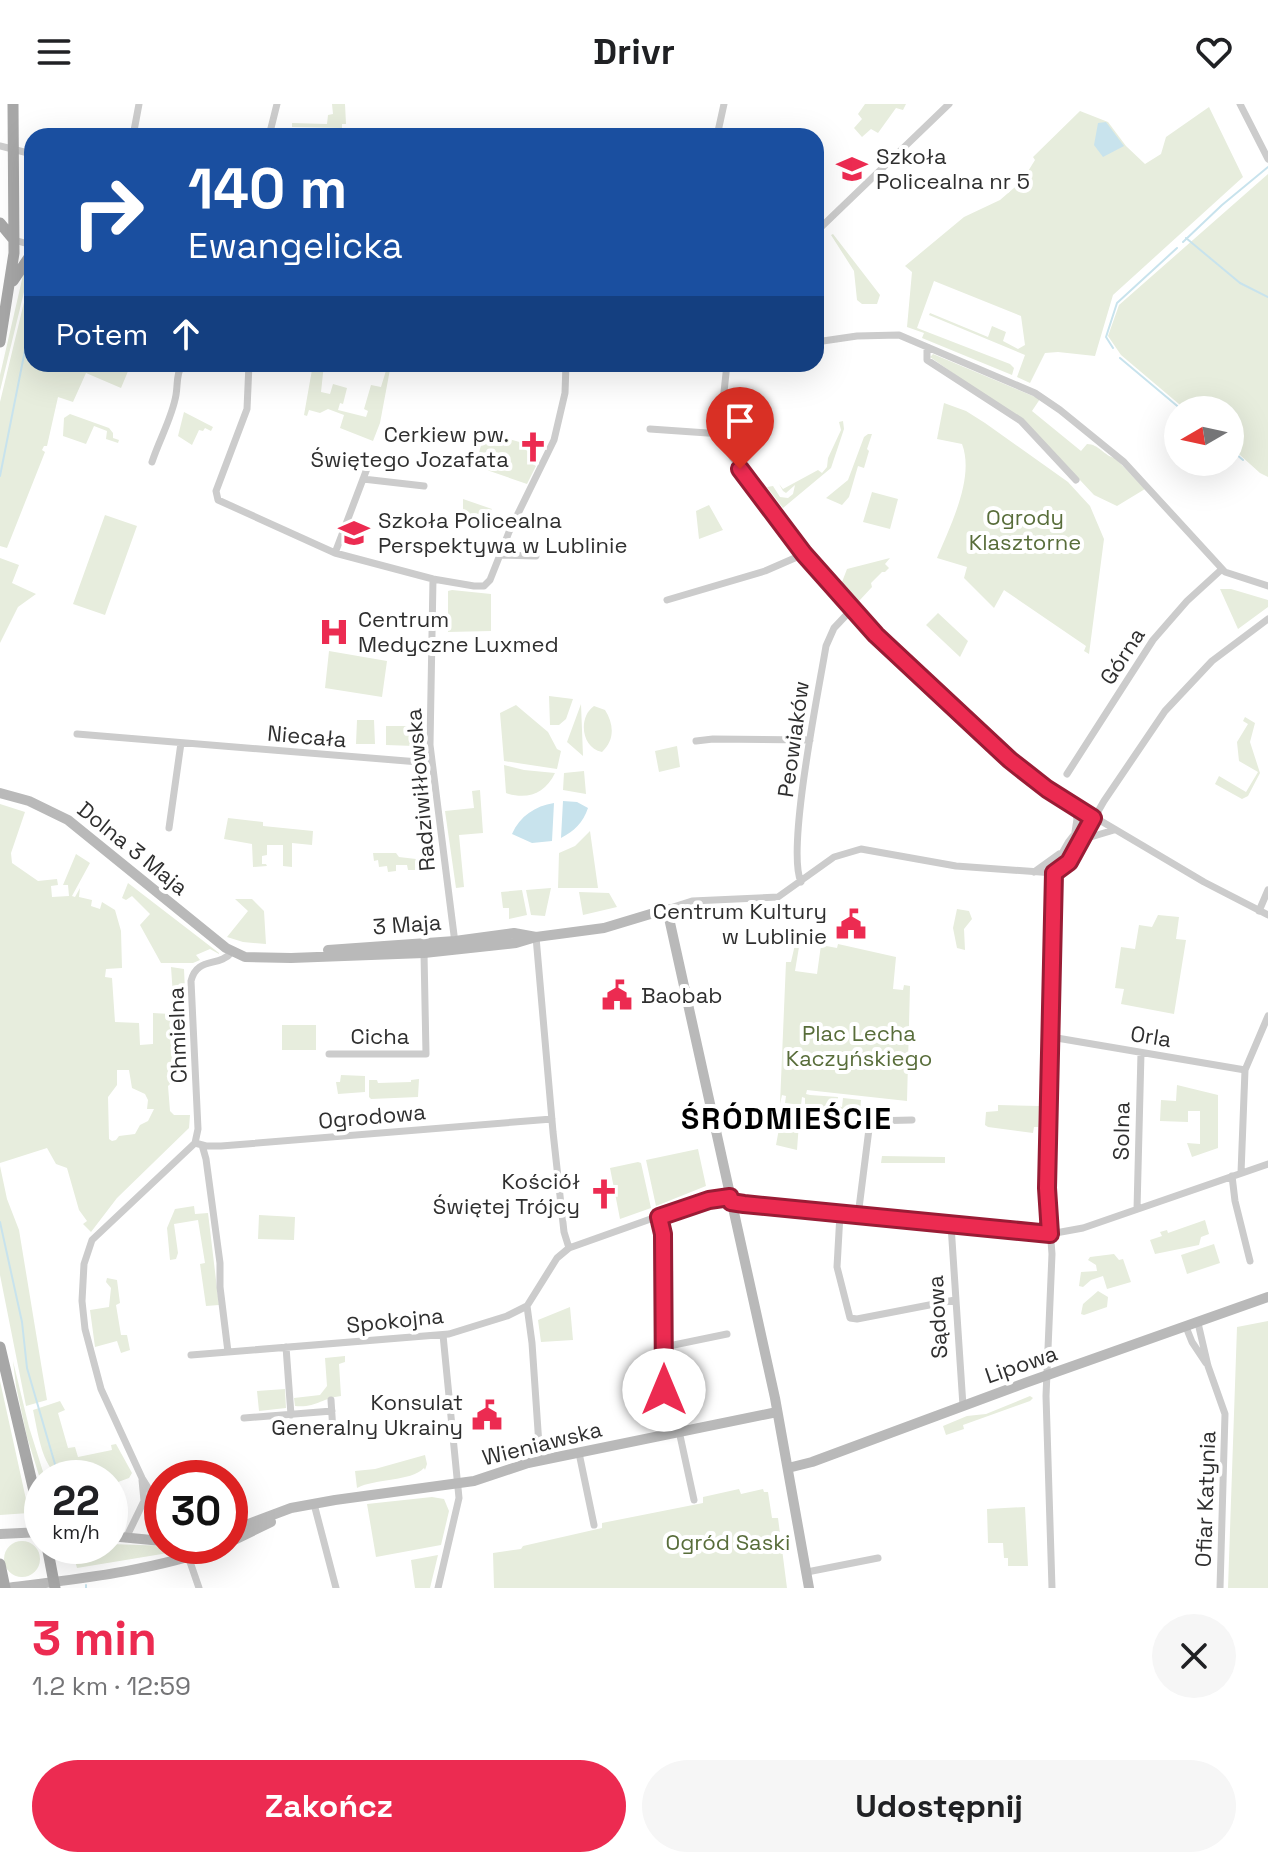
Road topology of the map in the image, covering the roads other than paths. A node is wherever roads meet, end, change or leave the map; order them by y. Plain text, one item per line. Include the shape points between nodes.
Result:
1 (13, 104) edge
2 (139, 104) edge
3 (277, 104) edge
4 (724, 104) edge
5 (949, 104) edge
6 (1240, 104) edge
7 (134, 128) edge
8 (271, 128) edge
9 (719, 128) edge
10 (0, 146) edge
11 (15, 149) junction
12 (24, 152) edge
13 (1268, 159) edge
14 (0, 223) edge
15 (824, 224) edge
16 (14, 240) junction
17 (24, 243) edge
18 (24, 265) edge
19 (11, 285) junction
20 (824, 341) edge
21 (0, 342) edge
22 (927, 347) junction
23 (178, 372) edge
24 (249, 372) edge
25 (566, 372) edge
26 (726, 372) edge
27 (650, 429) dead end
28 (722, 434) junction
29 (371, 458) dead end
30 (152, 462) dead end
31 (363, 479) junction
32 (1076, 480) dead end
33 (424, 486) dead end
34 (335, 553) junction
35 (804, 554) junction
36 (501, 555) junction
37 (536, 556) dead end
38 (1222, 569) junction
39 (433, 579) junction
40 (1268, 586) edge
41 (667, 600) dead end
42 (852, 609) junction
43 (1268, 619) edge
44 (77, 734) dead end
45 (810, 740) junction
46 (696, 741) dead end
47 (181, 743) junction
48 (431, 763) junction
49 (1067, 774) dead end
50 (0, 793) edge
51 (1074, 807) junction
52 (1093, 818) junction
53 (169, 828) dead end
54 (1115, 830) junction
55 (1075, 832) junction
56 (1082, 840) junction
57 (1060, 853) junction
58 (1034, 872) junction
59 (1054, 873) junction
60 (801, 882) junction
61 (1268, 890) edge
62 (667, 909) junction
63 (1259, 911) junction
64 (1268, 915) edge
65 (536, 937) junction
66 (455, 945) junction
67 (232, 952) junction
68 (424, 953) junction
69 (280, 956) junction
70 (1268, 1016) edge
71 (1265, 1031) edge
72 (1051, 1037) junction
73 (1141, 1053) junction
74 (329, 1054) dead end
75 (1245, 1070) junction
76 (552, 1119) junction
77 (912, 1120) dead end
78 (198, 1144) junction
79 (1268, 1164) edge
80 (1241, 1173) junction
81 (1232, 1176) junction
82 (731, 1200) junction
83 (1137, 1209) junction
84 (840, 1214) junction
85 (858, 1216) junction
86 (659, 1217) junction
87 (951, 1225) junction
88 (1050, 1234) junction
89 (569, 1248) junction
90 (1250, 1261) dead end
91 (1268, 1297) edge
92 (955, 1300) junction
93 (527, 1306) junction
94 (1198, 1323) junction
95 (1186, 1327) junction
96 (727, 1334) dead end
97 (443, 1335) junction
98 (0, 1347) edge
99 (286, 1347) junction
100 (664, 1347) junction
101 (228, 1352) junction
102 (191, 1355) dead end
103 (1208, 1366) junction
104 (1047, 1375) junction
105 (331, 1400) dead end
106 (963, 1406) junction
107 (332, 1411) junction
108 (777, 1412) junction
109 (291, 1415) junction
110 (244, 1418) dead end
111 (679, 1431) junction
112 (333, 1432) dead end
113 (663, 1434) junction
114 (579, 1453) junction
115 (27, 1460) edge
116 (540, 1460) junction
117 (788, 1468) junction
118 (142, 1478) junction
119 (144, 1481) edge
120 (457, 1483) junction
121 (694, 1500) dead end
122 (314, 1504) junction
123 (248, 1524) edge
124 (594, 1525) dead end
125 (24, 1533) edge
126 (0, 1534) edge
127 (128, 1534) edge
128 (248, 1534) edge
129 (878, 1558) dead end
130 (144, 1562) edge
131 (0, 1564) edge
132 (50, 1564) edge
133 (191, 1564) edge
134 (807, 1572) junction
135 (54, 1585) edge
136 (6, 1588) edge
137 (199, 1588) edge
138 (336, 1588) edge
139 (438, 1588) edge
140 (809, 1588) edge
141 (1052, 1588) edge
142 (1220, 1588) edge

1 - 11 main road
2 - 7 street
3 - 8 street
4 - 9 street
5 - 15 street
6 - 13 street
10 - 11 street
11 - 12 street
11 - 16 main road
14 - 16 main road
16 - 17 street
16 - 19 main road
18 - 19 main road
19 - 21 main road
20 - 22 street via 892,334
22 - 32 street via 927,360 1021,421
22 - 38 street via 1022,387 1060,410 1124,462
23 - 30 street via 172,408
24 - 34 street via 247,409 216,496
25 - 36 street via 558,428
26 - 28 street
27 - 28 street
28 - 35 street via 731,457
29 - 31 street
31 - 33 street
31 - 34 street
34 - 39 street
35 - 41 street
35 - 42 street
36 - 37 street
36 - 39 street via 484,586
38 - 40 street
38 - 49 street, Górna via 1153,640
39 - 48 street, Radziwiłłowska
42 - 45 street, Peowiaków via 827,643
42 - 51 street via 990,742
43 - 52 street via 1185,687
44 - 47 street, Niecała
45 - 46 street
45 - 60 street, Peowiaków via 797,850
47 - 48 street, Niecała
47 - 53 street
48 - 66 street, Radziwiłłowska
50 - 67 street, Dolna 3 Maja via 68,820
51 - 52 street
51 - 55 street
52 - 54 street
52 - 55 street
52 - 56 street
54 - 56 street
54 - 63 street
55 - 57 street
56 - 59 street via 1069,862
57 - 58 street
57 - 59 street
58 - 59 street
58 - 60 street via 861,849 839,854
59 - 72 street
60 - 62 street via 778,897 692,901
61 - 63 street
62 - 65 street, 3 Maja via 613,927
62 - 82 street
63 - 64 street
65 - 66 street, 3 Maja via 514,933
65 - 76 street
66 - 68 street, 3 Maja
66 - 69 street, 3 Maja
67 - 69 street, 3 Maja
67 - 78 street, Chmielna via 223,961 202,964 192,975
68 - 69 street, 3 Maja
68 - 74 street, Cicha via 426,1054
70 - 71 street
71 - 75 street
72 - 73 street, Orla
72 - 88 street
73 - 75 street, Orla
73 - 83 street, Solna
75 - 80 street
76 - 78 street, Ogrodowa
76 - 89 street
77 - 85 street via 870,1121
78 - 101 street, Chmielna via 206,1159
78 - 118 street via 92,1240 84,1264 83,1312 101,1389
79 - 80 street
80 - 81 street
81 - 83 street
81 - 90 street
82 - 84 street
82 - 86 street via 709,1200
82 - 108 street
83 - 88 street
84 - 85 street
84 - 92 street via 837,1267 850,1318
85 - 87 street
86 - 89 street
86 - 100 street
87 - 88 street
87 - 92 street, Sądowa
88 - 104 street
89 - 93 street
91 - 94 street, Lipowa
92 - 106 street, Sądowa
93 - 97 street, Spokojna
93 - 116 street
94 - 95 street, Lipowa
94 - 103 street, Ofiar Katynia
95 - 103 street, Ofiar Katynia
95 - 104 street, Lipowa
96 - 100 street
97 - 99 street, Spokojna
97 - 120 street
98 - 115 main road
99 - 101 street, Spokojna
99 - 109 street
100 - 113 street
101 - 102 street, Spokojna
103 - 142 street, Ofiar Katynia via 1225,1414
104 - 106 street, Lipowa
104 - 141 street
105 - 107 street
106 - 117 street, Lipowa
107 - 109 street
107 - 112 street
108 - 111 street, Wieniawska
108 - 117 street
109 - 110 street
111 - 113 street, Wieniawska
111 - 121 street
113 - 114 street, Wieniawska
114 - 116 street, Wieniawska
114 - 124 street
116 - 120 street, Wieniawska
117 - 134 street
118 - 119 street
118 - 127 street via 144,1501
120 - 122 street, Wieniawska
120 - 139 street via 458,1509
122 - 123 street
122 - 128 street
122 - 138 street
125 - 126 street
129 - 134 street
130 - 135 street
131 - 136 main road
132 - 135 main road
133 - 137 street
134 - 140 street
135 - 136 street

